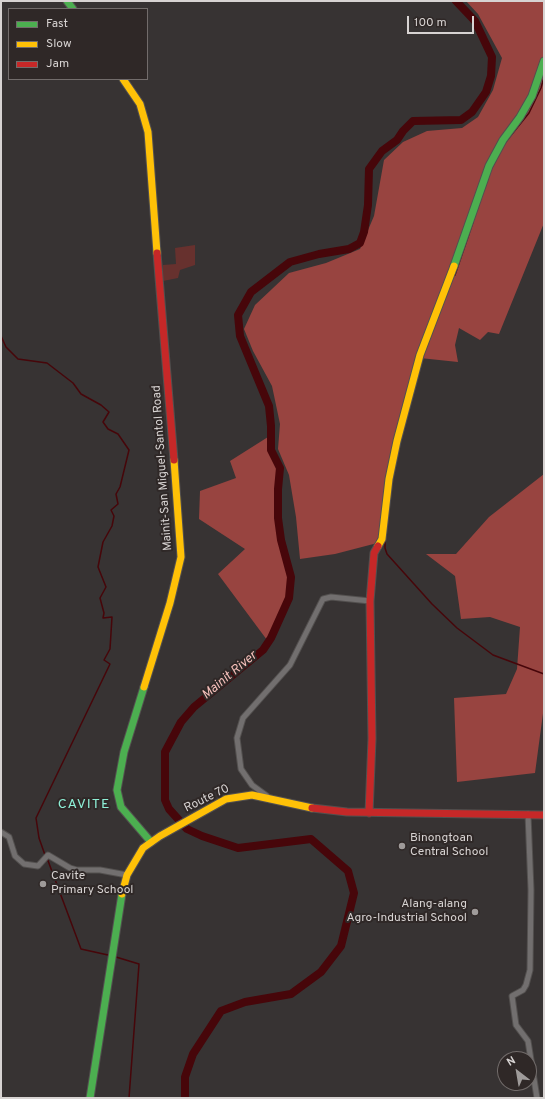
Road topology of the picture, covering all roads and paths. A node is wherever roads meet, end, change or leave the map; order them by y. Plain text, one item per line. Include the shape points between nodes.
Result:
1 (544, 61) edge
2 (125, 80) edge
3 (370, 601) junction
4 (275, 801) junction
5 (368, 813) junction
6 (528, 814) junction
7 (544, 814) edge
8 (1, 832) edge
9 (151, 842) junction
10 (127, 875) junction
11 (90, 1098) edge
12 (537, 1098) edge

1 - 3 main road via 532,96 489,166 420,356 389,479 382,539 374,553
2 - 9 main road, Mainit-San Miguel-Santol Road via 140,104 148,132 181,557 170,603 124,752 117,790 121,807
3 - 4 street via 331,597 323,599 290,665 243,718 237,738 241,769 252,785
3 - 5 main road via 372,739
4 - 5 main road, Route 70 via 301,808
4 - 9 main road, Route 70 via 252,795 231,797
5 - 6 main road, Route 70
6 - 7 main road, Route 70
6 - 12 street via 530,970 523,990 512,996 516,1025 528,1040
8 - 10 street via 9,837 15,856 24,864 41,865 46,856 78,870 100,870
9 - 10 main road, Route 70 via 143,848
10 - 11 main road, Route 70

